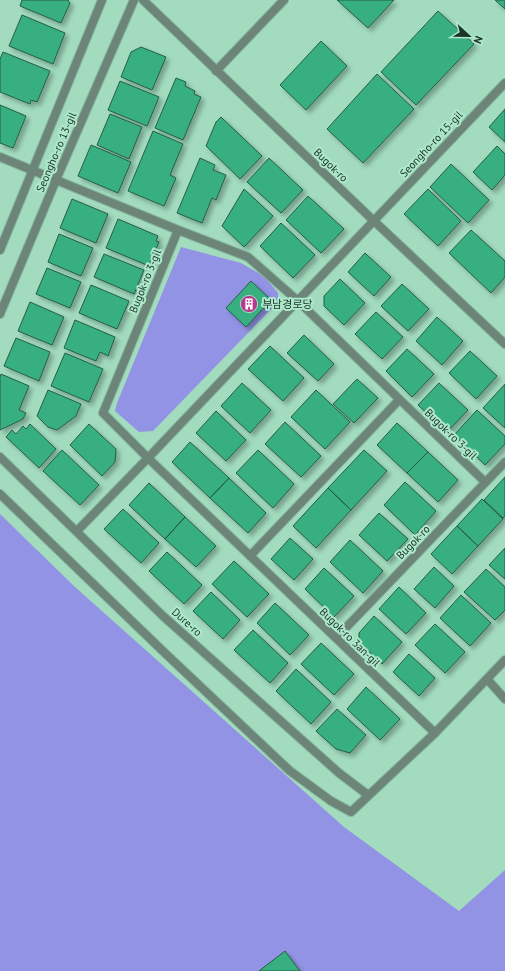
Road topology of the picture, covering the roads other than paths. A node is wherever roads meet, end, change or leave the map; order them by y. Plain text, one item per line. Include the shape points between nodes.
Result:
1 (102, 0) edge
2 (134, 0) edge
3 (143, 0) edge
4 (284, 0) edge
5 (216, 70) junction
6 (505, 83) edge
7 (0, 157) edge
8 (33, 170) junction
9 (56, 180) junction
10 (374, 221) junction
11 (178, 230) junction
12 (0, 250) edge
13 (298, 301) junction
14 (0, 314) edge
15 (505, 344) edge
16 (399, 400) junction
17 (0, 457) edge
18 (148, 458) junction
19 (505, 462) edge
20 (486, 482) junction
21 (0, 494) edge
22 (77, 531) junction
23 (250, 556) junction
24 (336, 638) junction
25 (505, 660) edge
26 (487, 679) junction
27 (505, 699) edge
28 (435, 733) junction
29 (368, 795) junction

1 - 8 street, Seongho-ro 13-gil
2 - 9 street, Seongho-ro 13-gil
3 - 5 street, Bugok-ro
4 - 5 street
5 - 10 street, Bugok-ro
6 - 10 street, Seongho-ro 15-gil
7 - 8 street
8 - 9 street
8 - 12 street, Seongho-ro 13-gil
9 - 11 street
9 - 14 street, Seongho-ro 13-gil
10 - 13 street
10 - 15 street, Bugok-ro
11 - 13 street, Bugok-ro 3-gil via 248,257
11 - 18 street, Bugok-ro 3-gil via 103,413
13 - 16 street, Bugok-ro 3-gil
13 - 18 street
16 - 20 street, Bugok-ro 3-gil
16 - 23 street
17 - 22 street, Dure-ro
18 - 22 street
18 - 23 street, Bugok-ro 3an-gil
19 - 20 street, Bugok-ro
20 - 24 street, Bugok-ro
21 - 29 street via 290,771 351,812
22 - 29 street, Dure-ro via 164,616 339,773
23 - 24 street, Bugok-ro 3an-gil
24 - 28 street, Bugok-ro 3an-gil
25 - 26 street
26 - 27 street
26 - 28 street
28 - 29 street

